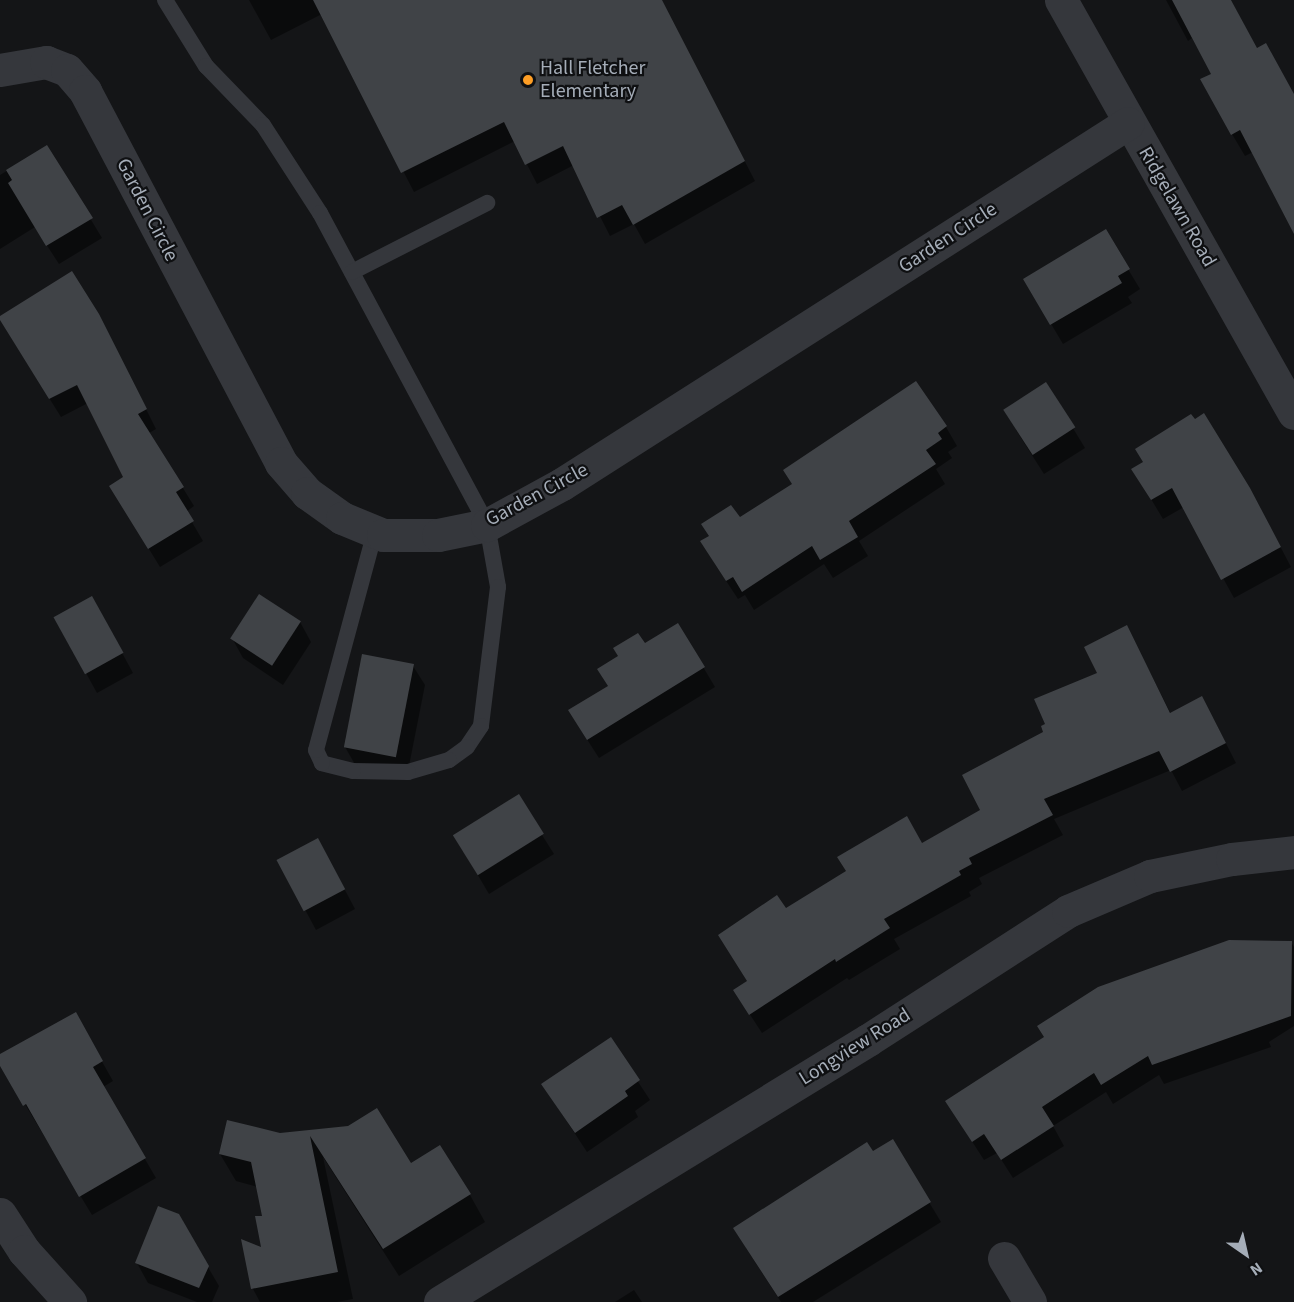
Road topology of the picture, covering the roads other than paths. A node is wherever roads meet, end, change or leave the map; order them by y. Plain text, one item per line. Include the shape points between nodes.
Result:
1 (165, 0) edge
2 (1061, 0) edge
3 (0, 70) edge
4 (1128, 123) junction
5 (487, 203) dead end
6 (352, 272) junction
7 (1294, 413) edge
8 (487, 525) junction
9 (375, 532) junction
10 (1294, 852) edge
11 (0, 1214) edge
12 (1004, 1258) dead end
13 (70, 1302) edge
14 (440, 1302) edge
15 (1030, 1302) edge

1 - 6 lane via 206,66 264,125
2 - 4 street, Ridgelawn Road
3 - 9 street, Garden Circle via 46,62 67,70 79,84 281,463 307,493 342,518
4 - 7 street, Ridgelawn Road
4 - 8 street, Garden Circle via 562,484
5 - 6 lane
6 - 8 lane
8 - 9 street, Garden Circle via 438,535
8 - 9 lane via 498,587 481,726 467,747 450,760 408,772 353,771 322,763 316,750
10 - 14 street, Longview Road via 1233,859 1150,876 1068,911 868,1040
11 - 13 street via 24,1251
12 - 15 street

